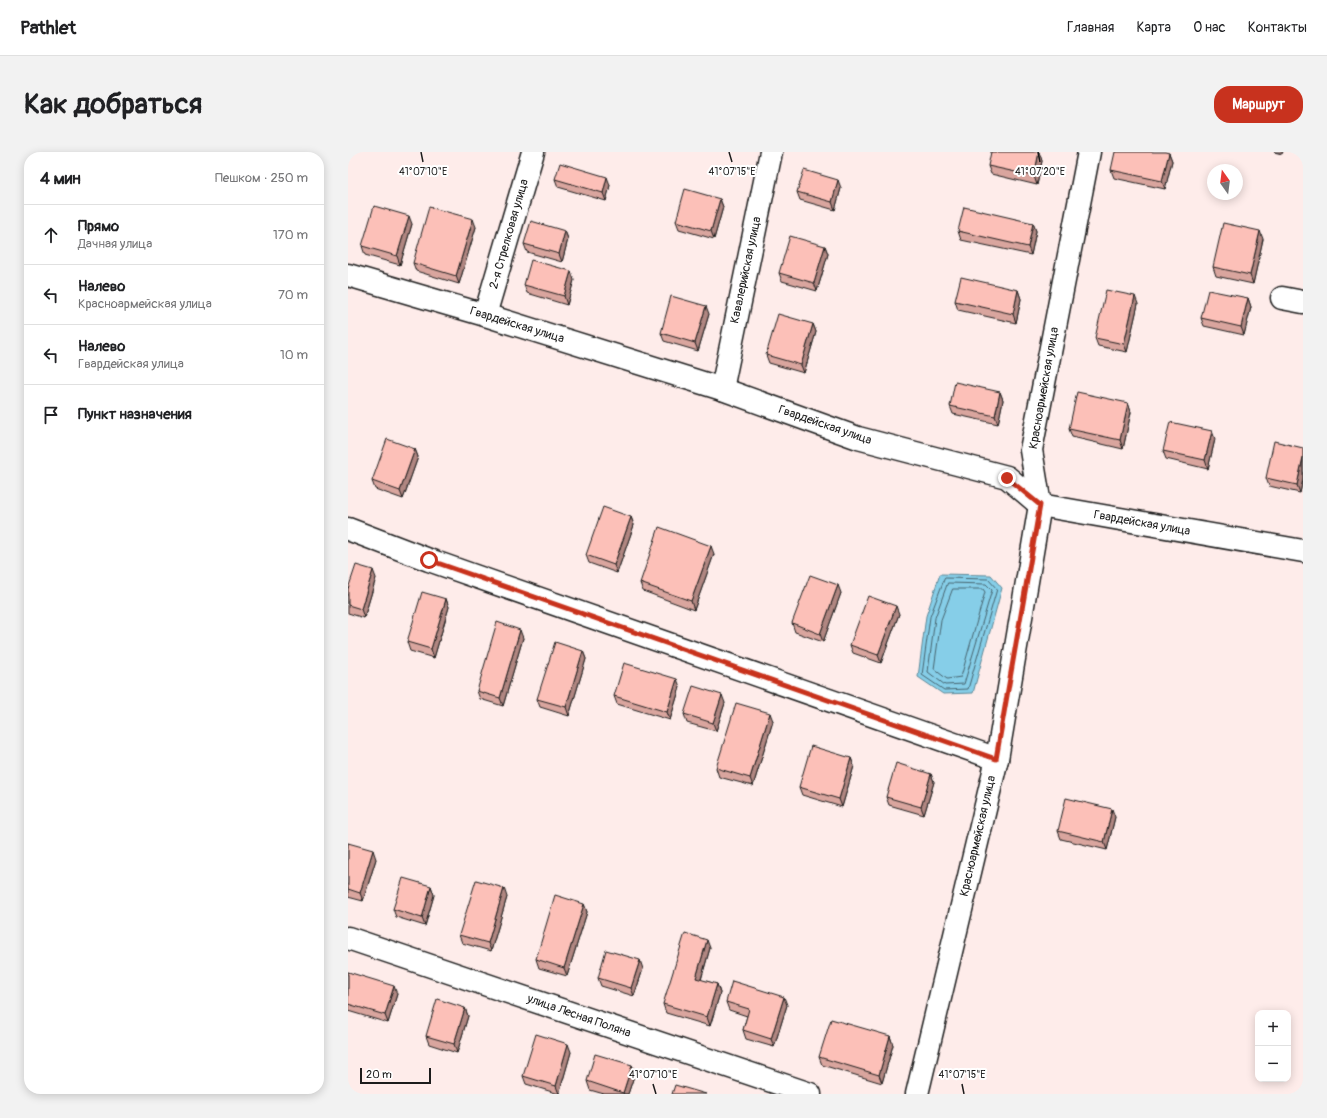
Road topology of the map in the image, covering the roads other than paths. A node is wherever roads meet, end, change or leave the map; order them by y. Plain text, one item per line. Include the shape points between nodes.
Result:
1 (533, 152) edge
2 (771, 152) edge
3 (1089, 152) edge
4 (348, 275) edge
5 (1282, 298) dead end
6 (1303, 302) edge
7 (485, 315) junction
8 (722, 388) junction
9 (1040, 505) junction
10 (348, 529) edge
11 (1303, 551) edge
12 (996, 759) junction
13 (348, 938) edge
14 (810, 1094) edge
15 (917, 1094) edge

1 - 7 street, 2-я Стрелковая улица
2 - 8 street, Кавалерийская улица
3 - 9 street, Красноармейская улица via 1031,450
4 - 7 street, Гвардейская улица
5 - 6 street
7 - 8 street, Гвардейская улица
8 - 9 street, Гвардейская улица via 858,438 1007,478
9 - 11 street, Гвардейская улица
9 - 12 street, Красноармейская улица
10 - 12 street via 429,560
12 - 15 street, Красноармейская улица
13 - 14 street, улица Лесная Поляна

